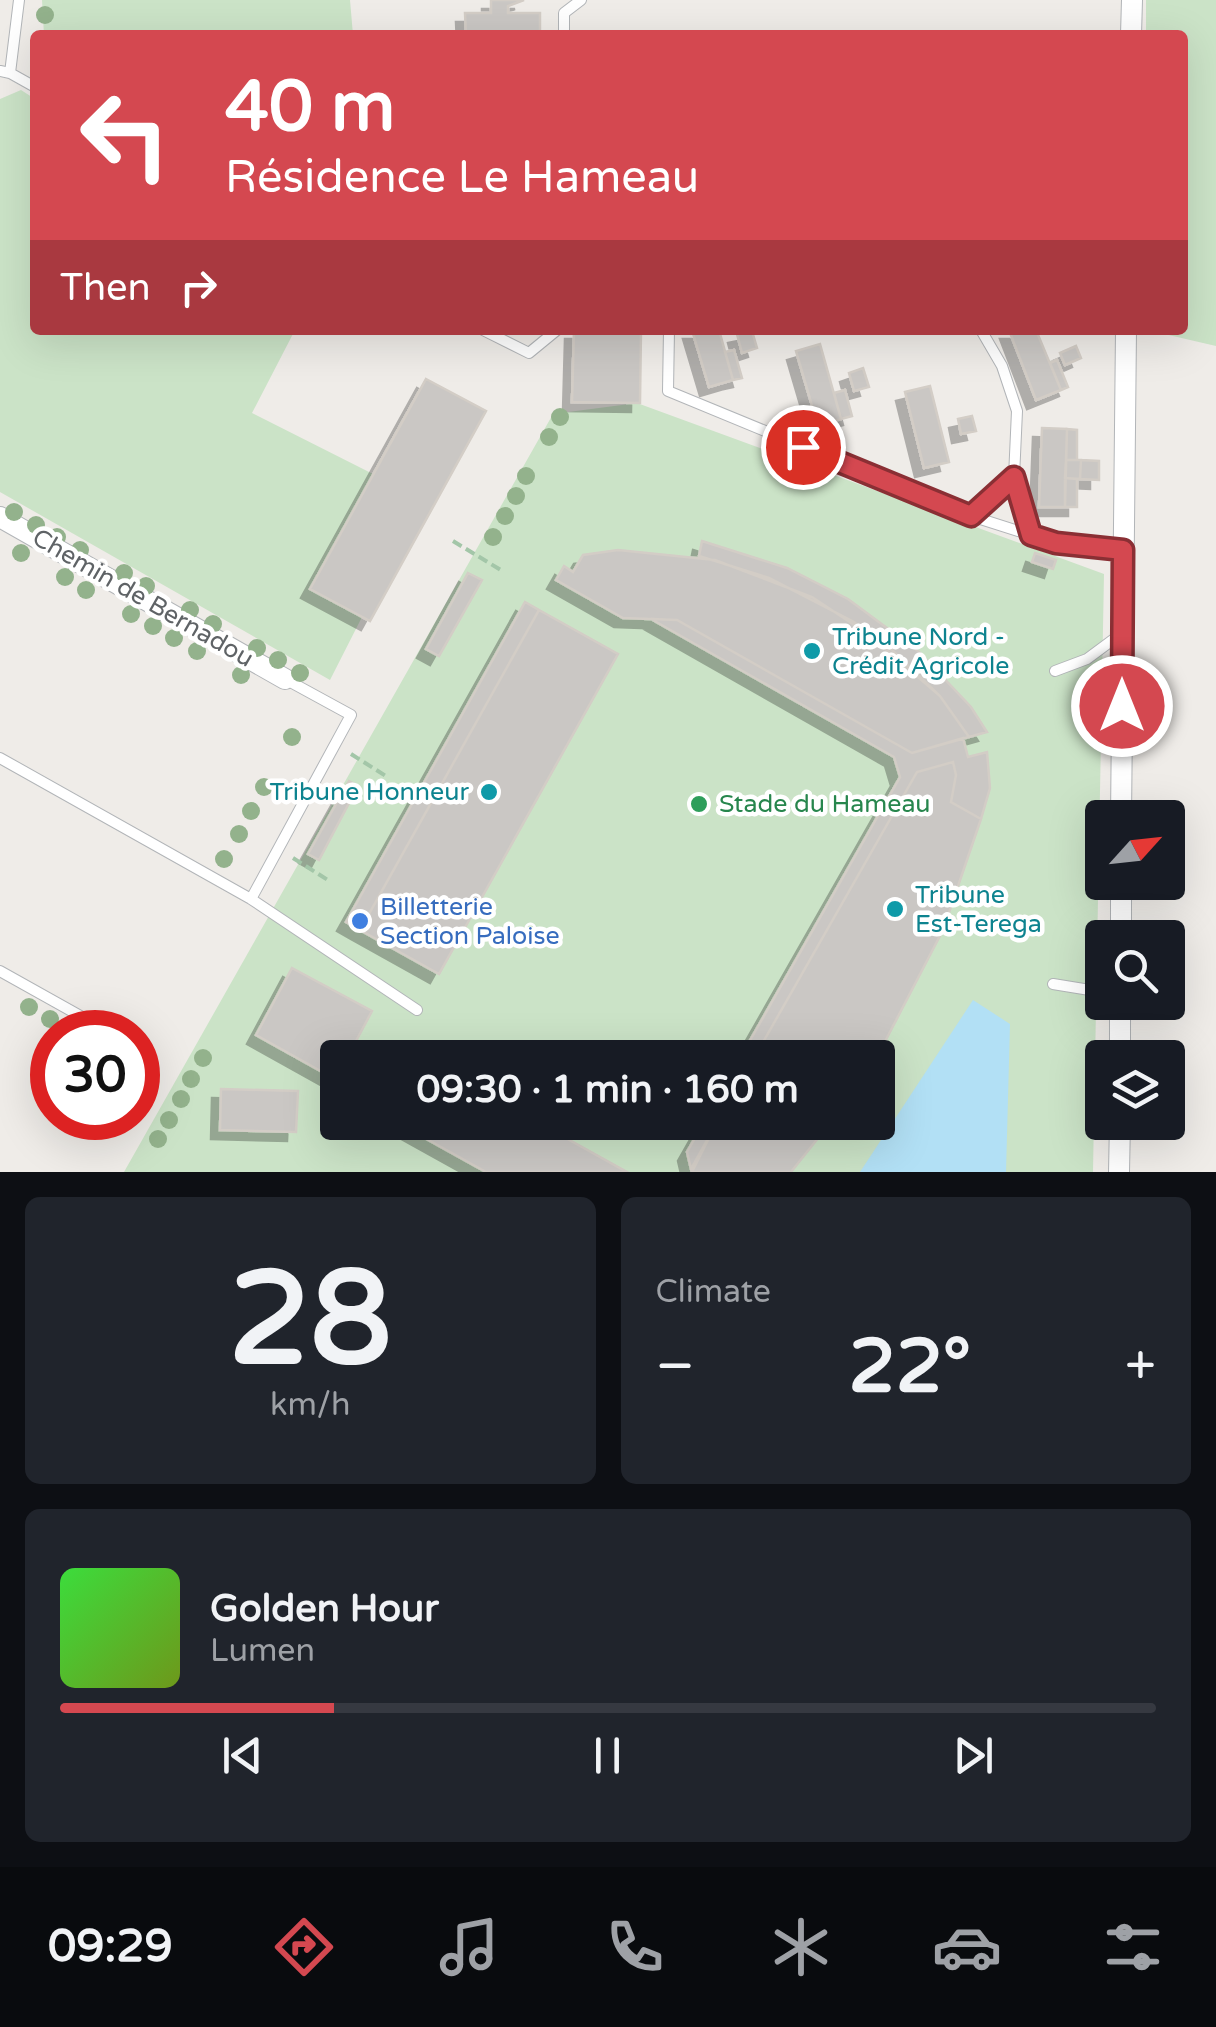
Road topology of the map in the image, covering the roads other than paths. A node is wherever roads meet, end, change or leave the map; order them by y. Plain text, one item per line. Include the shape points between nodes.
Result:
1 (19, 0) edge
2 (581, 0) edge
3 (1132, 0) edge
4 (564, 30) edge
5 (1132, 30) edge
6 (5, 72) edge
7 (30, 84) edge
8 (494, 335) edge
9 (551, 335) edge
10 (669, 335) edge
11 (984, 335) edge
12 (1126, 335) edge
13 (1014, 477) junction
14 (971, 516) junction
15 (0, 518) edge
16 (1031, 535) junction
17 (1123, 550) junction
18 (1123, 632) junction
19 (1055, 671) dead end
20 (285, 679) joint
21 (0, 758) edge
22 (1122, 800) edge
23 (251, 899) junction
24 (0, 972) edge
25 (1053, 984) dead end
26 (1085, 989) edge
27 (69, 1010) edge
28 (418, 1010) dead end
29 (1120, 1140) edge
30 (1119, 1172) edge

1 - 6 lane
2 - 4 lane via 564,13
3 - 5 street
6 - 7 lane
8 - 9 lane via 529,353
10 - 14 lane via 668,392
11 - 13 lane via 1017,411
12 - 17 street
13 - 14 lane
13 - 16 lane
14 - 16 lane
15 - 20 street, Chemin de Bernadou
16 - 17 lane
17 - 18 street
18 - 19 lane via 1087,659
18 - 22 street
20 - 23 lane via 351,715
21 - 23 lane
23 - 28 lane
24 - 27 lane
25 - 26 lane
29 - 30 street

